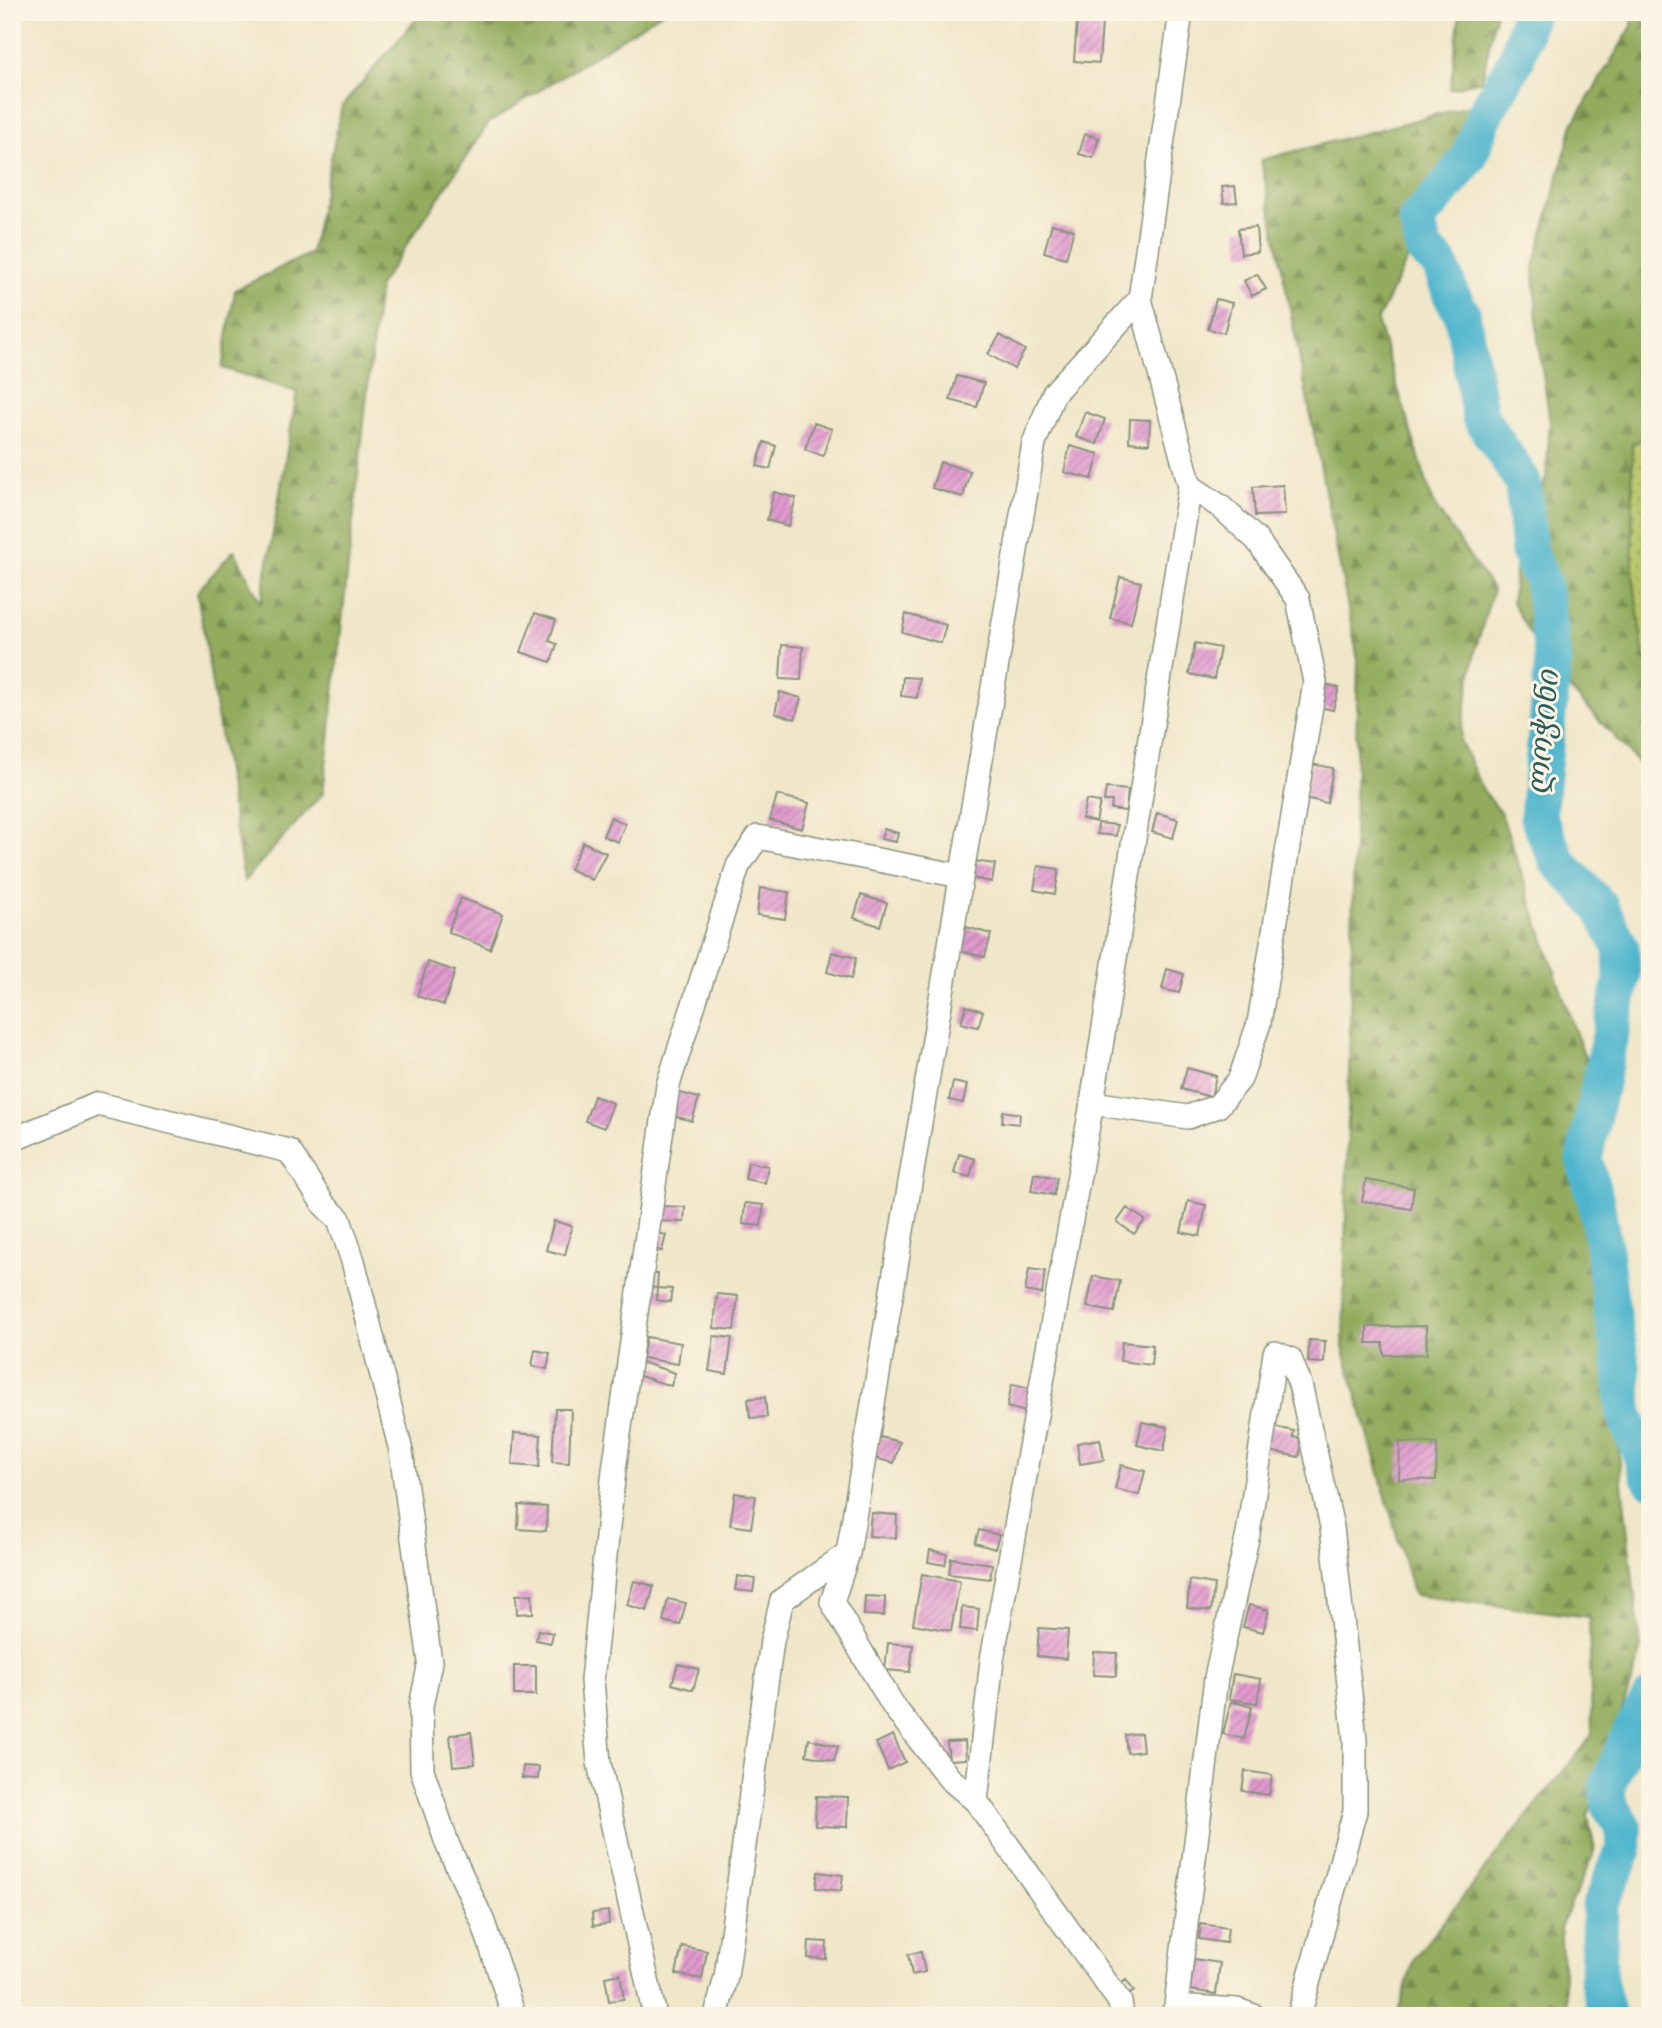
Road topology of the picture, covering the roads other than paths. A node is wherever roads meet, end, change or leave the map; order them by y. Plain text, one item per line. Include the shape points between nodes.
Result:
1 (1181, 12) edge
2 (1140, 299) junction
3 (1191, 486) junction
4 (961, 876) junction
5 (1092, 1103) junction
6 (12, 1140) edge
7 (848, 1553) junction
8 (976, 1801) junction
9 (1174, 2011) edge
10 (514, 2016) edge
11 (655, 2016) edge
12 (716, 2016) edge
13 (1122, 2016) edge
14 (1254, 2016) edge
15 (1299, 2016) edge

1 - 2 street
2 - 3 street
2 - 4 street via 1054,393 1034,443
3 - 5 street
3 - 5 street via 1257,540 1298,599 1315,682 1259,1023 1240,1079 1217,1106 1188,1117
4 - 7 street
4 - 11 street via 758,837 738,866 668,1085 614,1470 592,1681 598,1763
5 - 8 street via 992,1660
6 - 10 street via 98,1104 289,1151 324,1205 339,1219 401,1451 430,1662 421,1706 422,1770 447,1846 483,1922
7 - 8 street via 832,1602 894,1706 949,1778
7 - 12 street via 782,1600 772,1641 726,1977
8 - 13 street via 1120,2002
9 - 14 street via 1237,2010
9 - 15 street via 1216,1678 1248,1534 1275,1353 1290,1359 1300,1384 1332,1527 1356,1740 1355,1811

